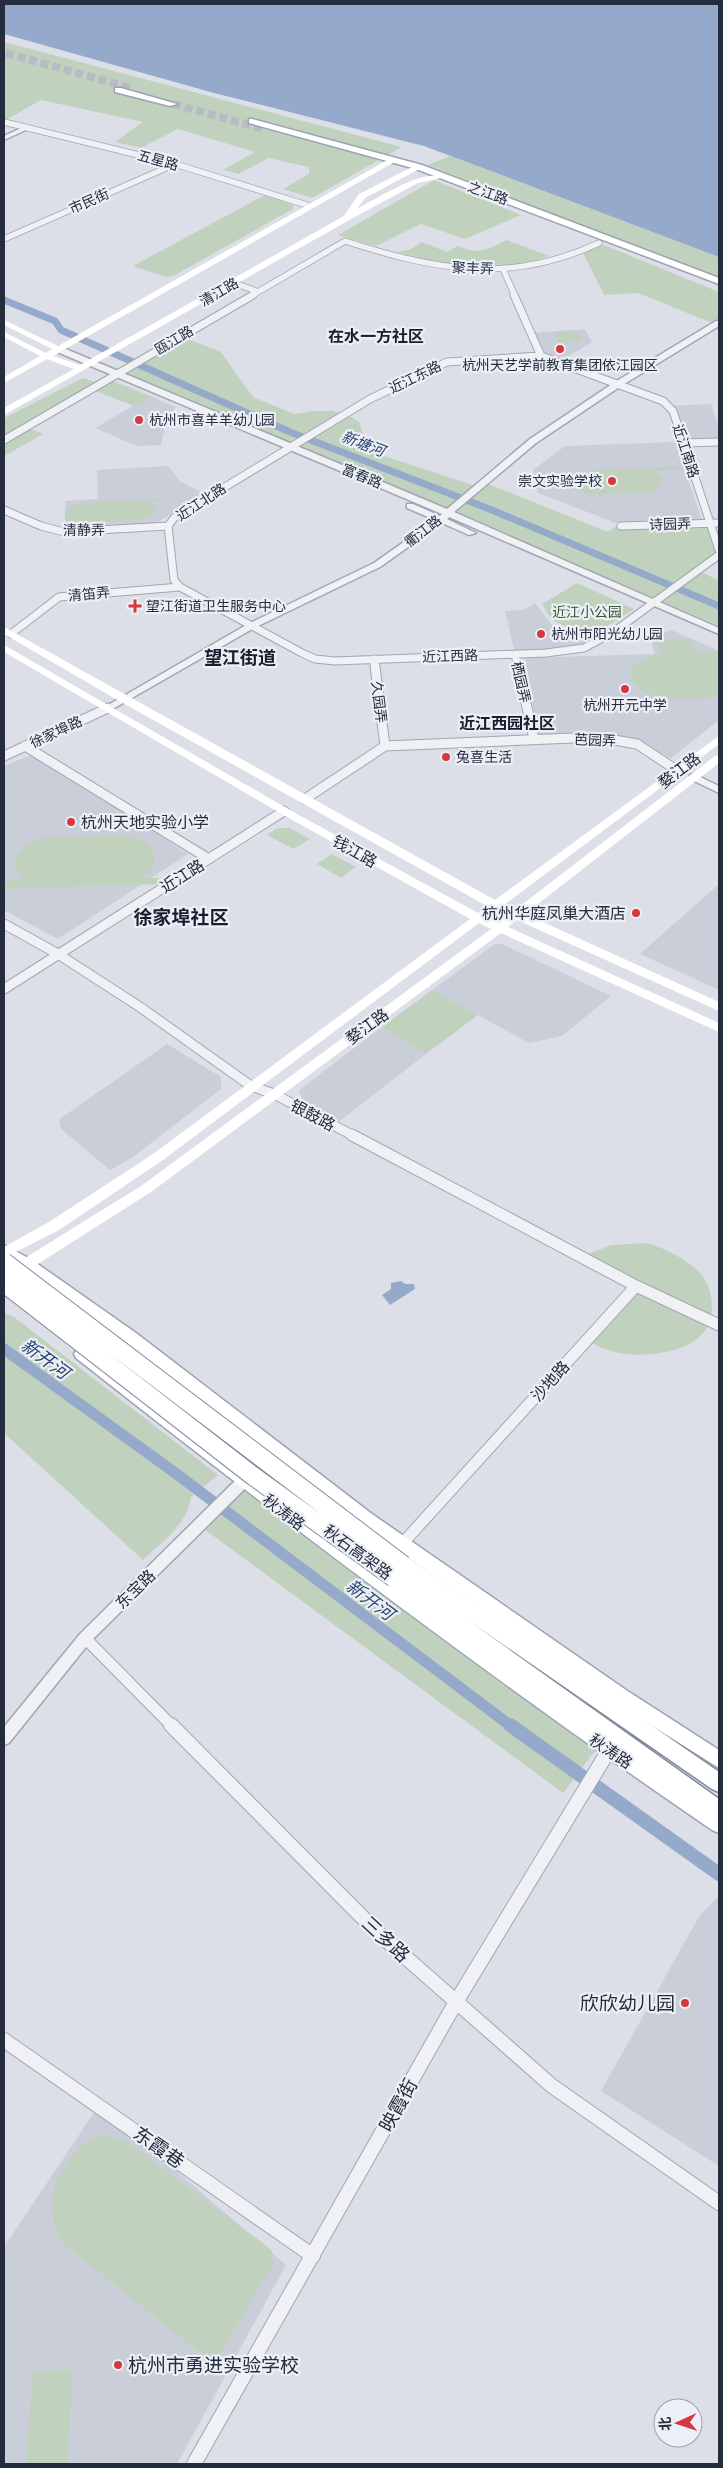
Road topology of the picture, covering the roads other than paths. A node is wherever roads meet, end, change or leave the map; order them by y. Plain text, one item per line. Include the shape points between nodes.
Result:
1 (131, 88) tunnel mouth
2 (118, 90) tunnel mouth
3 (252, 121) tunnel mouth
4 (4, 122) edge
5 (22, 127) junction
6 (264, 129) tunnel mouth
7 (4, 133) edge
8 (4, 138) edge
9 (391, 161) junction
10 (175, 164) junction
11 (416, 169) junction
12 (437, 178) junction
13 (310, 206) junction
14 (348, 217) junction
15 (4, 229) edge
16 (17, 233) junction
17 (4, 239) edge
18 (345, 241) joint
19 (599, 243) junction
20 (503, 268) junction
21 (719, 281) edge
22 (234, 283) junction
23 (702, 285) dead end
24 (256, 291) junction
25 (4, 322) edge
26 (719, 323) edge
27 (4, 334) edge
28 (58, 349) junction
29 (541, 356) junction
30 (48, 357) junction
31 (90, 362) junction
32 (80, 368) junction
33 (112, 377) junction
34 (4, 380) edge
35 (618, 384) junction
36 (4, 412) edge
37 (4, 440) edge
38 (719, 442) edge
39 (684, 443) junction
40 (286, 450) junction
41 (4, 510) edge
42 (443, 516) junction
43 (710, 523) junction
44 (719, 523) edge
45 (168, 526) junction
46 (621, 526) dead end
47 (719, 550) edge
48 (719, 555) edge
49 (180, 587) junction
50 (650, 606) junction
51 (251, 626) junction
52 (719, 631) edge
53 (7, 632) edge
54 (719, 640) edge
55 (4, 648) edge
56 (515, 654) junction
57 (374, 659) junction
58 (125, 700) junction
59 (108, 708) junction
60 (534, 739) junction
61 (719, 739) edge
62 (25, 746) junction
63 (385, 746) junction
64 (4, 756) edge
65 (719, 758) edge
66 (678, 771) junction
67 (694, 777) junction
68 (719, 790) edge
69 (305, 799) junction
70 (284, 810) junction
71 (209, 859) junction
72 (497, 906) junction
73 (514, 915) junction
74 (480, 919) junction
75 (4, 924) edge
76 (498, 928) junction
77 (58, 954) junction
78 (4, 989) edge
79 (719, 1007) edge
80 (719, 1028) edge
81 (251, 1086) junction
82 (274, 1094) junction
83 (4, 1255) edge
84 (28, 1264) junction
85 (4, 1279) edge
86 (4, 1283) edge
87 (636, 1286) junction
88 (4, 1293) edge
89 (719, 1325) edge
90 (276, 1450) junction
91 (242, 1481) junction
92 (402, 1544) junction
93 (85, 1638) junction
94 (4, 1738) edge
95 (609, 1750) junction
96 (719, 1760) edge
97 (719, 1783) edge
98 (719, 1810) edge
99 (719, 1824) edge
100 (456, 2002) junction
101 (4, 2040) edge
102 (719, 2203) edge
103 (313, 2256) junction
104 (194, 2464) edge

1 - 2 main road via 171,101
3 - 9 main road, 之江路
4 - 5 street, 五星路
5 - 7 street
5 - 8 street
5 - 10 street, 五星路
6 - 9 main road, 之江路
9 - 11 main road, 之江路
9 - 13 main road, 清江路
10 - 13 street, 五星路
10 - 16 street, 市民街
11 - 12 main road, 之江路
11 - 14 main road via 362,196
11 - 21 main road, 之江路
12 - 14 main road, 清江路 via 416,181
12 - 19 main road, 之江路
13 - 28 main road, 清江路
14 - 22 main road, 清江路
15 - 16 street
16 - 17 street, 市民街
18 - 20 street, 聚丰弄 via 432,266
18 - 24 street, 瓯江路
19 - 20 street, 聚丰弄 via 583,253 537,266
19 - 23 main road, 之江路
20 - 29 street
22 - 24 street
22 - 31 main road, 清江路
24 - 33 street, 瓯江路
25 - 28 main road, 富春路
26 - 35 street, 衢江路
27 - 30 main road, 富春路
28 - 30 main road, 清江路
28 - 31 street, 富春路
29 - 35 street, 近江东路
29 - 40 street, 近江东路 via 447,362 370,399
30 - 32 main road, 富春路
30 - 34 main road, 清江路
31 - 32 main road, 清江路
31 - 33 street, 富春路
32 - 33 street, 富春路
32 - 36 main road, 清江路
33 - 37 street, 瓯江路
33 - 40 street, 富春路
35 - 39 street, 近江南路 via 663,401 673,411
35 - 42 street, 衢江路 via 533,442
38 - 39 street
39 - 43 street, 近江南路
40 - 42 street, 富春路
40 - 45 street, 近江北路 via 174,518
41 - 45 street, 清静弄 via 40,526 64,532
42 - 50 street, 富春路
42 - 51 street, 衢江路 via 377,565
43 - 44 street, 诗园弄
43 - 46 street, 诗园弄
43 - 47 street, 近江南路
45 - 49 street, 近江北路 via 174,580
48 - 50 street
49 - 51 street
49 - 53 street, 清笛弄 via 59,597
50 - 52 street, 富春路
50 - 54 street, 富春路
50 - 56 street, 近江西路 via 584,648
51 - 57 street, 近江西路 via 315,659
51 - 58 street, 衢江路
53 - 58 main road, 钱江路
55 - 59 main road, 钱江路
56 - 57 street, 近江西路
56 - 60 street, 栖园弄
57 - 63 street, 久园弄
58 - 59 street, 衢江路
58 - 69 main road, 钱江路
59 - 62 street, 徐家埠路
59 - 70 main road, 钱江路
60 - 63 street, 芭园弄
60 - 66 street, 芭园弄 via 597,738 637,744
61 - 66 main road, 婺江路
62 - 64 street, 徐家埠路
62 - 71 street
63 - 69 street
65 - 67 main road, 婺江路
66 - 72 main road, 婺江路
67 - 68 street
67 - 73 main road, 婺江路
69 - 72 main road, 钱江路
70 - 71 street, 近江路
70 - 74 main road, 钱江路
71 - 77 street, 近江路
72 - 73 main road, 钱江路
72 - 74 main road, 婺江路
73 - 76 main road, 婺江路
73 - 79 main road, 钱江路
74 - 76 main road, 钱江路
74 - 81 main road, 婺江路
75 - 77 street, 银鼓路
76 - 80 main road, 钱江路
76 - 82 main road, 婺江路
77 - 78 street, 近江路
77 - 81 street, 银鼓路
81 - 82 street, 银鼓路
81 - 83 main road, 婺江路 via 158,1157
82 - 84 main road, 婺江路 via 146,1189
82 - 87 street, 银鼓路
83 - 84 main road
83 - 97 highway, 秋石高架路, bridge via 403,1565
84 - 85 main road, 婺江路
84 - 90 main road via 130,1337
86 - 98 highway, 秋石高架路, bridge via 253,1476
87 - 89 street
87 - 92 street, 沙地路
88 - 91 main road, 秋涛路
90 - 91 street, 东宝路
90 - 92 main road
91 - 93 street, 东宝路
91 - 95 main road, 秋涛路
92 - 96 main road via 620,1696
93 - 94 street, 东宝路
93 - 100 street, 三多路 via 377,1932
95 - 99 main road, 秋涛路
95 - 100 street, 映霞街
100 - 102 street, 三多路 via 552,2086
100 - 103 street, 映霞街
101 - 103 street, 东霞巷
103 - 104 street, 映霞街

